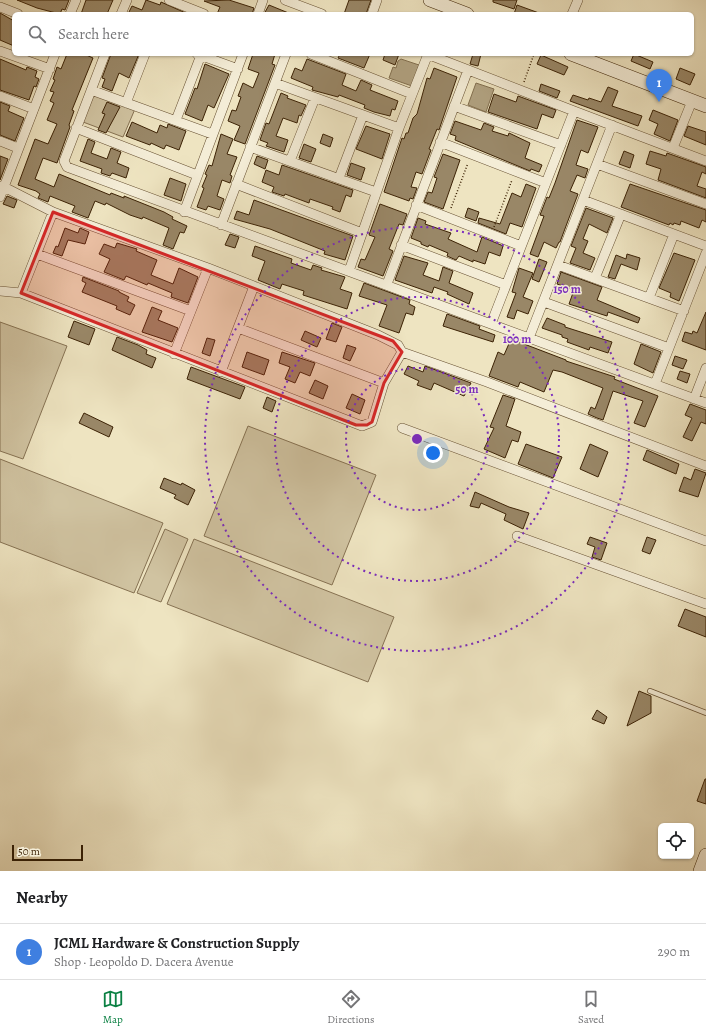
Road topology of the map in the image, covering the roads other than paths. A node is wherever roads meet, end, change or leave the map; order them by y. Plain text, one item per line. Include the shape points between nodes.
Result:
1 (76, 0) edge
2 (127, 0) edge
3 (169, 0) edge
4 (263, 0) edge
5 (285, 0) edge
6 (377, 0) edge
7 (430, 0) edge
8 (578, 0) edge
9 (0, 7) edge
10 (303, 11) edge
11 (13, 12) edge
12 (71, 12) edge
13 (122, 12) edge
14 (199, 12) edge
15 (259, 12) edge
16 (373, 12) edge
17 (462, 12) edge
18 (573, 12) edge
19 (0, 51) edge
20 (12, 55) edge
21 (14, 56) edge
22 (54, 56) edge
23 (104, 56) edge
24 (144, 56) edge
25 (199, 56) edge
26 (202, 56) edge
27 (242, 56) edge
28 (285, 56) edge
29 (316, 56) edge
30 (427, 56) edge
31 (433, 56) edge
32 (576, 56) edge
33 (50, 69) junction
34 (238, 69) junction
35 (468, 70) junction
36 (275, 83) junction
37 (91, 90) junction
38 (412, 94) junction
39 (0, 96) edge
40 (315, 98) junction
41 (692, 101) junction
42 (126, 103) junction
43 (454, 106) junction
44 (706, 106) edge
45 (34, 109) junction
46 (574, 111) junction
47 (363, 115) junction
48 (176, 120) junction
49 (612, 126) junction
50 (76, 128) junction
51 (399, 128) junction
52 (212, 134) junction
53 (0, 141) edge
54 (440, 142) junction
55 (561, 145) junction
56 (250, 147) junction
57 (18, 148) junction
58 (673, 148) junction
59 (290, 161) junction
60 (706, 161) edge
61 (597, 164) junction
62 (197, 175) junction
63 (339, 178) junction
64 (236, 184) junction
65 (546, 184) junction
66 (2, 187) edge
67 (376, 192) junction
68 (0, 197) edge
69 (583, 200) junction
70 (706, 204) edge
71 (416, 205) junction
72 (53, 212) junction
73 (184, 212) junction
74 (621, 214) junction
75 (221, 225) junction
76 (362, 232) junction
77 (674, 234) junction
78 (401, 245) junction
79 (521, 246) junction
80 (706, 246) edge
81 (706, 253) edge
82 (37, 254) junction
83 (558, 264) junction
84 (208, 268) junction
85 (349, 271) junction
86 (595, 278) junction
87 (387, 284) junction
88 (506, 285) junction
89 (254, 286) junction
90 (0, 292) edge
91 (21, 293) junction
92 (649, 298) junction
93 (544, 302) junction
94 (191, 311) junction
95 (684, 311) junction
96 (491, 324) junction
97 (238, 328) junction
98 (529, 338) junction
99 (669, 348) junction
100 (402, 352) junction
101 (174, 354) junction
102 (706, 368) edge
103 (222, 372) junction
104 (384, 383) junction
105 (655, 384) junction
106 (694, 399) junction
107 (706, 403) edge
108 (402, 428) dead end
109 (706, 466) edge
110 (517, 536) dead end
111 (706, 541) edge
112 (706, 604) edge
113 (650, 691) dead end
114 (706, 713) edge
115 (706, 855) edge
116 (700, 871) edge

1 - 12 street
2 - 13 street
3 - 14 street
4 - 15 street
5 - 10 street
6 - 16 street
7 - 17 main road
8 - 18 street
9 - 11 street
19 - 20 street
21 - 33 street
22 - 33 street
23 - 37 street
24 - 42 street
25 - 48 street
26 - 34 street
27 - 34 street
28 - 36 street
29 - 38 street
30 - 38 street
31 - 35 street
32 - 41 main road
33 - 45 street
34 - 52 street
35 - 43 street
35 - 46 street
36 - 40 street
36 - 56 street
37 - 42 street
37 - 50 street
38 - 51 street
39 - 45 street
40 - 47 street
40 - 59 street
41 - 44 main road
41 - 58 street
42 - 48 street
43 - 54 street
43 - 55 street
45 - 57 street
46 - 49 street
46 - 55 street
47 - 51 street
47 - 63 street
48 - 52 street
49 - 58 street
49 - 61 street
50 - 62 street
50 - 73 street via 64,161 67,167
51 - 67 street
52 - 62 street
53 - 57 street
54 - 65 street
54 - 71 street
55 - 65 street
56 - 59 street
56 - 64 street
57 - 66 street
58 - 60 street
59 - 63 street
61 - 69 street
61 - 70 street
62 - 73 street
63 - 67 street
64 - 75 street
64 - 76 street
65 - 79 street
66 - 68 street
66 - 72 street
67 - 76 street
69 - 74 street
69 - 83 street
71 - 78 street
71 - 79 street
72 - 82 street
72 - 84 street
73 - 75 street
74 - 77 street
74 - 86 street
75 - 85 street
76 - 85 street
77 - 80 street
77 - 92 street
78 - 87 street
78 - 88 street
79 - 88 street
81 - 95 street
82 - 91 street
82 - 94 street
83 - 86 street
83 - 93 street
84 - 89 street
84 - 94 street
85 - 87 street
86 - 92 street
87 - 96 street
88 - 96 street
89 - 97 street
89 - 100 street via 378,335 398,345
90 - 91 street
91 - 101 street
92 - 95 street
93 - 98 street
93 - 99 street
94 - 101 street
95 - 99 street
96 - 98 street
97 - 103 street
97 - 104 street
98 - 105 street
99 - 105 street
100 - 104 street
100 - 109 street
101 - 103 street
102 - 106 street
103 - 104 street via 362,426 372,422
105 - 106 street
106 - 107 street
108 - 111 street
110 - 112 street
113 - 114 lane
115 - 116 main road

